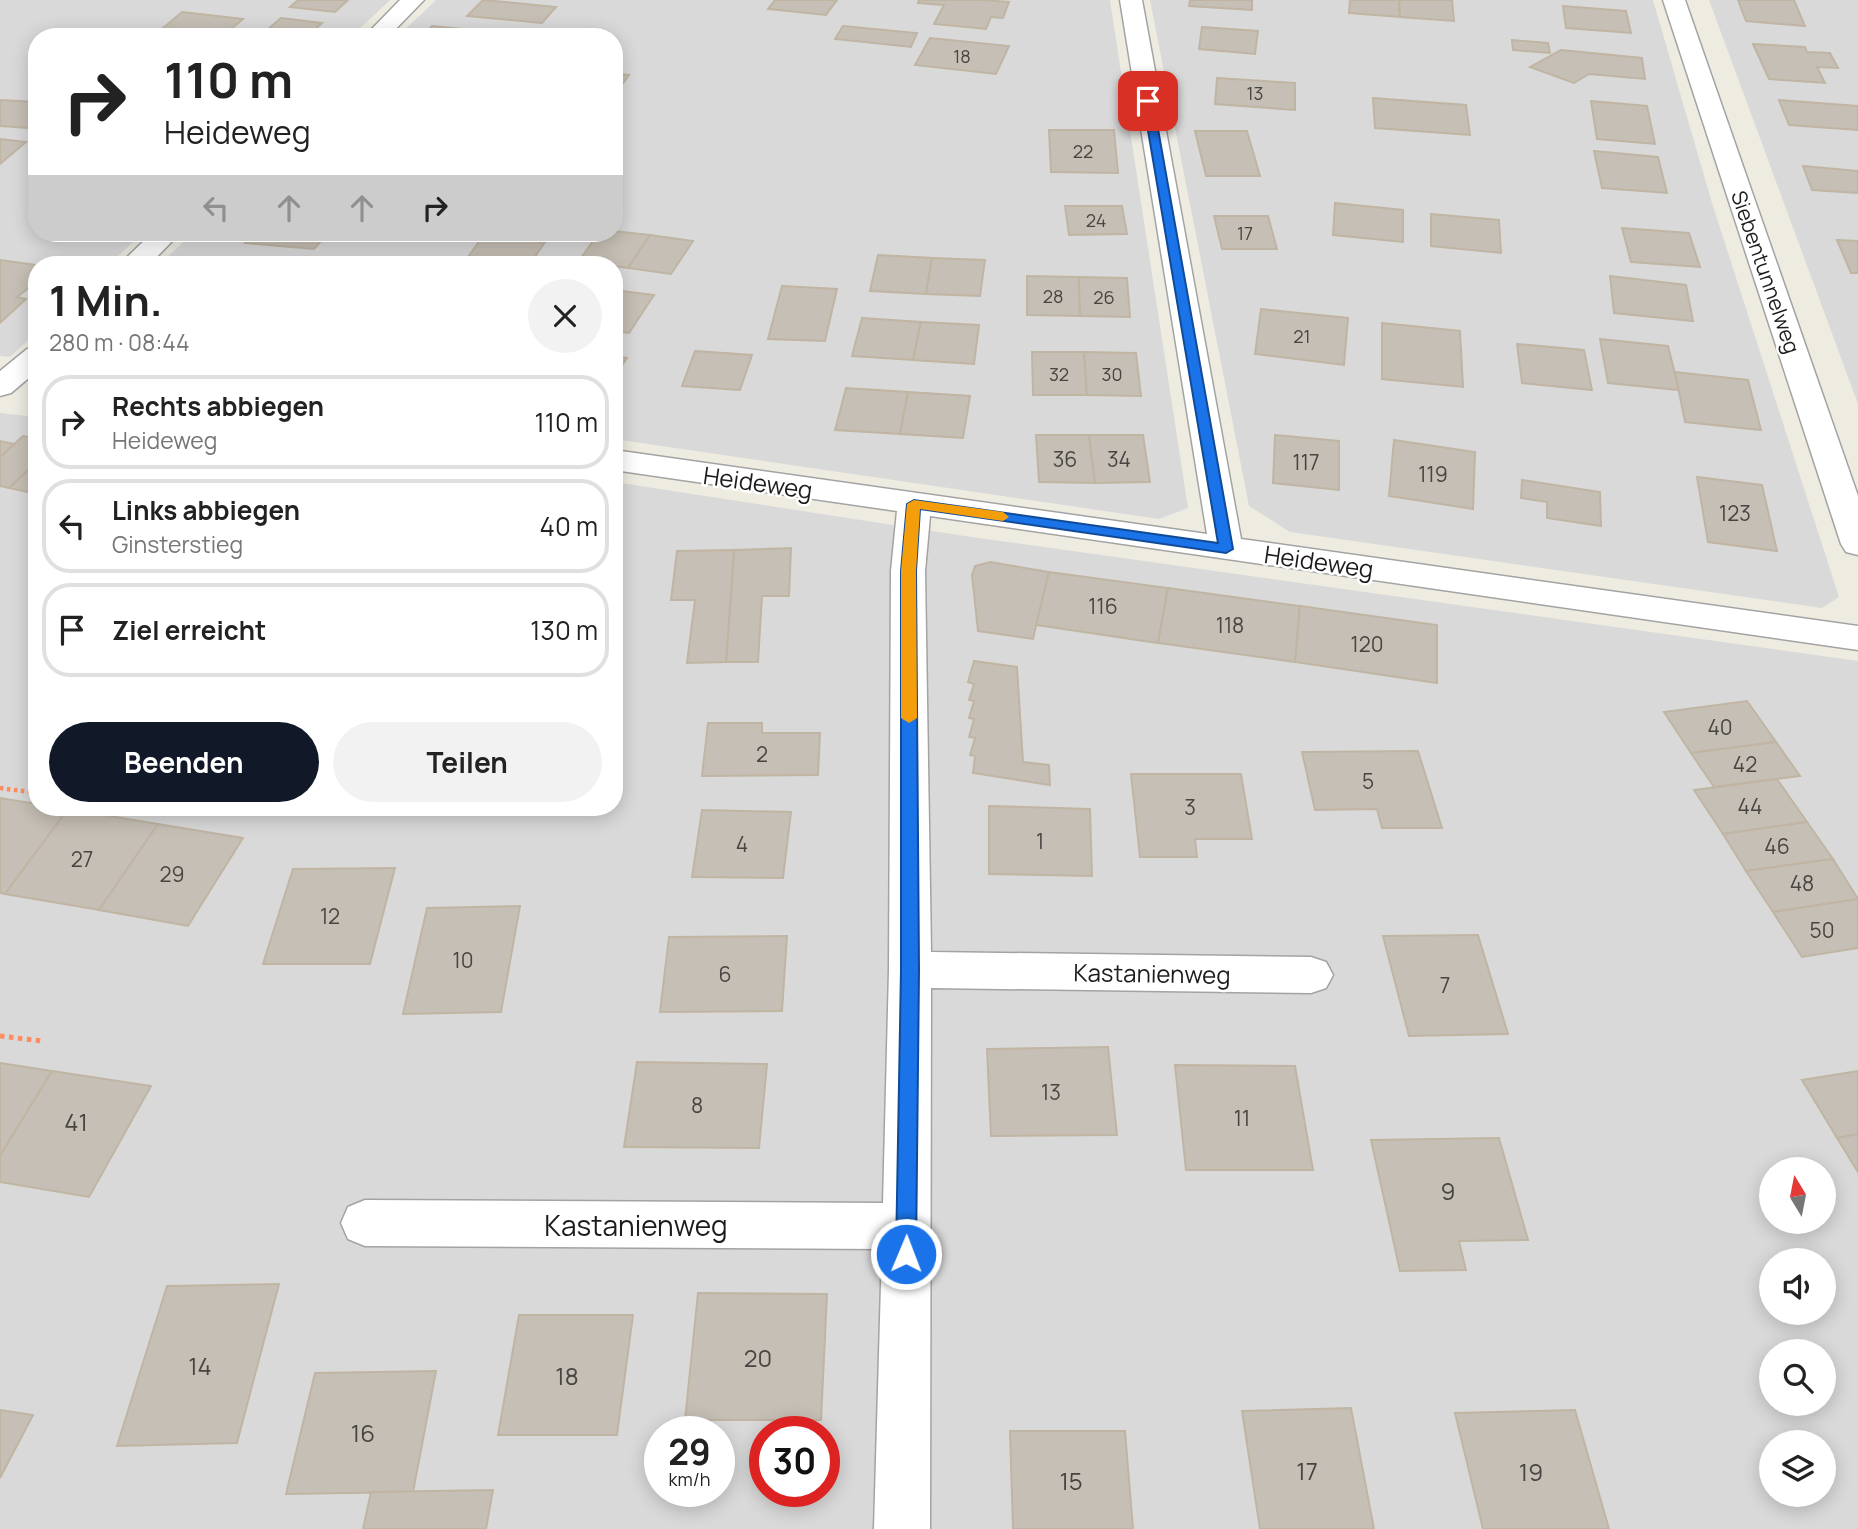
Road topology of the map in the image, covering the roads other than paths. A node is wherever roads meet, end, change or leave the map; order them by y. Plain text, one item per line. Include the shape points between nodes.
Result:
1 (413, 0) edge
2 (1131, 0) edge
3 (1674, 0) edge
4 (383, 28) edge
5 (157, 242) edge
6 (143, 256) edge
7 (28, 364) edge
8 (12, 379) edge
9 (623, 461) edge
10 (914, 504) junction
11 (1858, 544) edge
12 (1226, 549) junction
13 (1858, 638) edge
14 (910, 970) junction
15 (1311, 975) dead end
16 (365, 1223) dead end
17 (906, 1226) junction
18 (902, 1529) edge

1 - 4 street
2 - 12 street
3 - 11 street, Siebentunnelweg
5 - 6 street
7 - 8 street
9 - 10 street, Heideweg
10 - 12 street, Heideweg
10 - 14 street via 908,571
12 - 13 street, Heideweg
14 - 15 street, Kastanienweg
14 - 17 street
16 - 17 street, Kastanienweg
17 - 18 street

